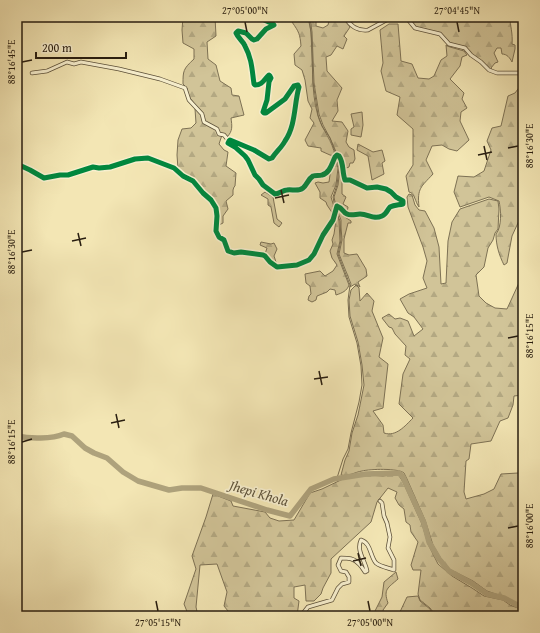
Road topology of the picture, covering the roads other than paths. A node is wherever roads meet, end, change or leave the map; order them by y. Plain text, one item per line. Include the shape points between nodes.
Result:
1 (258, 17) edge
2 (345, 17) edge
3 (392, 17) edge
4 (406, 17) edge
5 (32, 73) dead end
6 (523, 73) edge
7 (229, 141) junction
8 (17, 164) edge
9 (380, 501) dead end
10 (301, 616) edge

1 - 7 street via 274,25 254,40 246,33 236,33 250,56 254,84 260,85 269,75 271,78 264,113 285,99 294,86 298,85 291,129 286,141 270,159
2 - 3 street via 351,26 359,30 368,30
4 - 6 street via 415,28 440,34 449,44 465,48 489,70
5 - 7 street via 47,71 67,62 81,62 164,80 185,88 190,100 202,114 204,122
7 - 8 street via 228,143 247,158 263,185 277,195 284,190 296,191 303,188 311,177 323,175 337,155 341,158 345,180 367,188 386,189 404,203 395,205 384,216 375,218 347,214 338,206 333,220 309,260 297,265 277,267 263,255 228,251 224,240 216,231 216,208 211,200 193,181 174,168 148,158 44,178
9 - 10 street via 390,537 388,548 394,560 394,570 378,564 367,544 361,540 359,551 367,571 355,560 340,558 338,565 346,572 349,582 338,588 332,600 308,607

